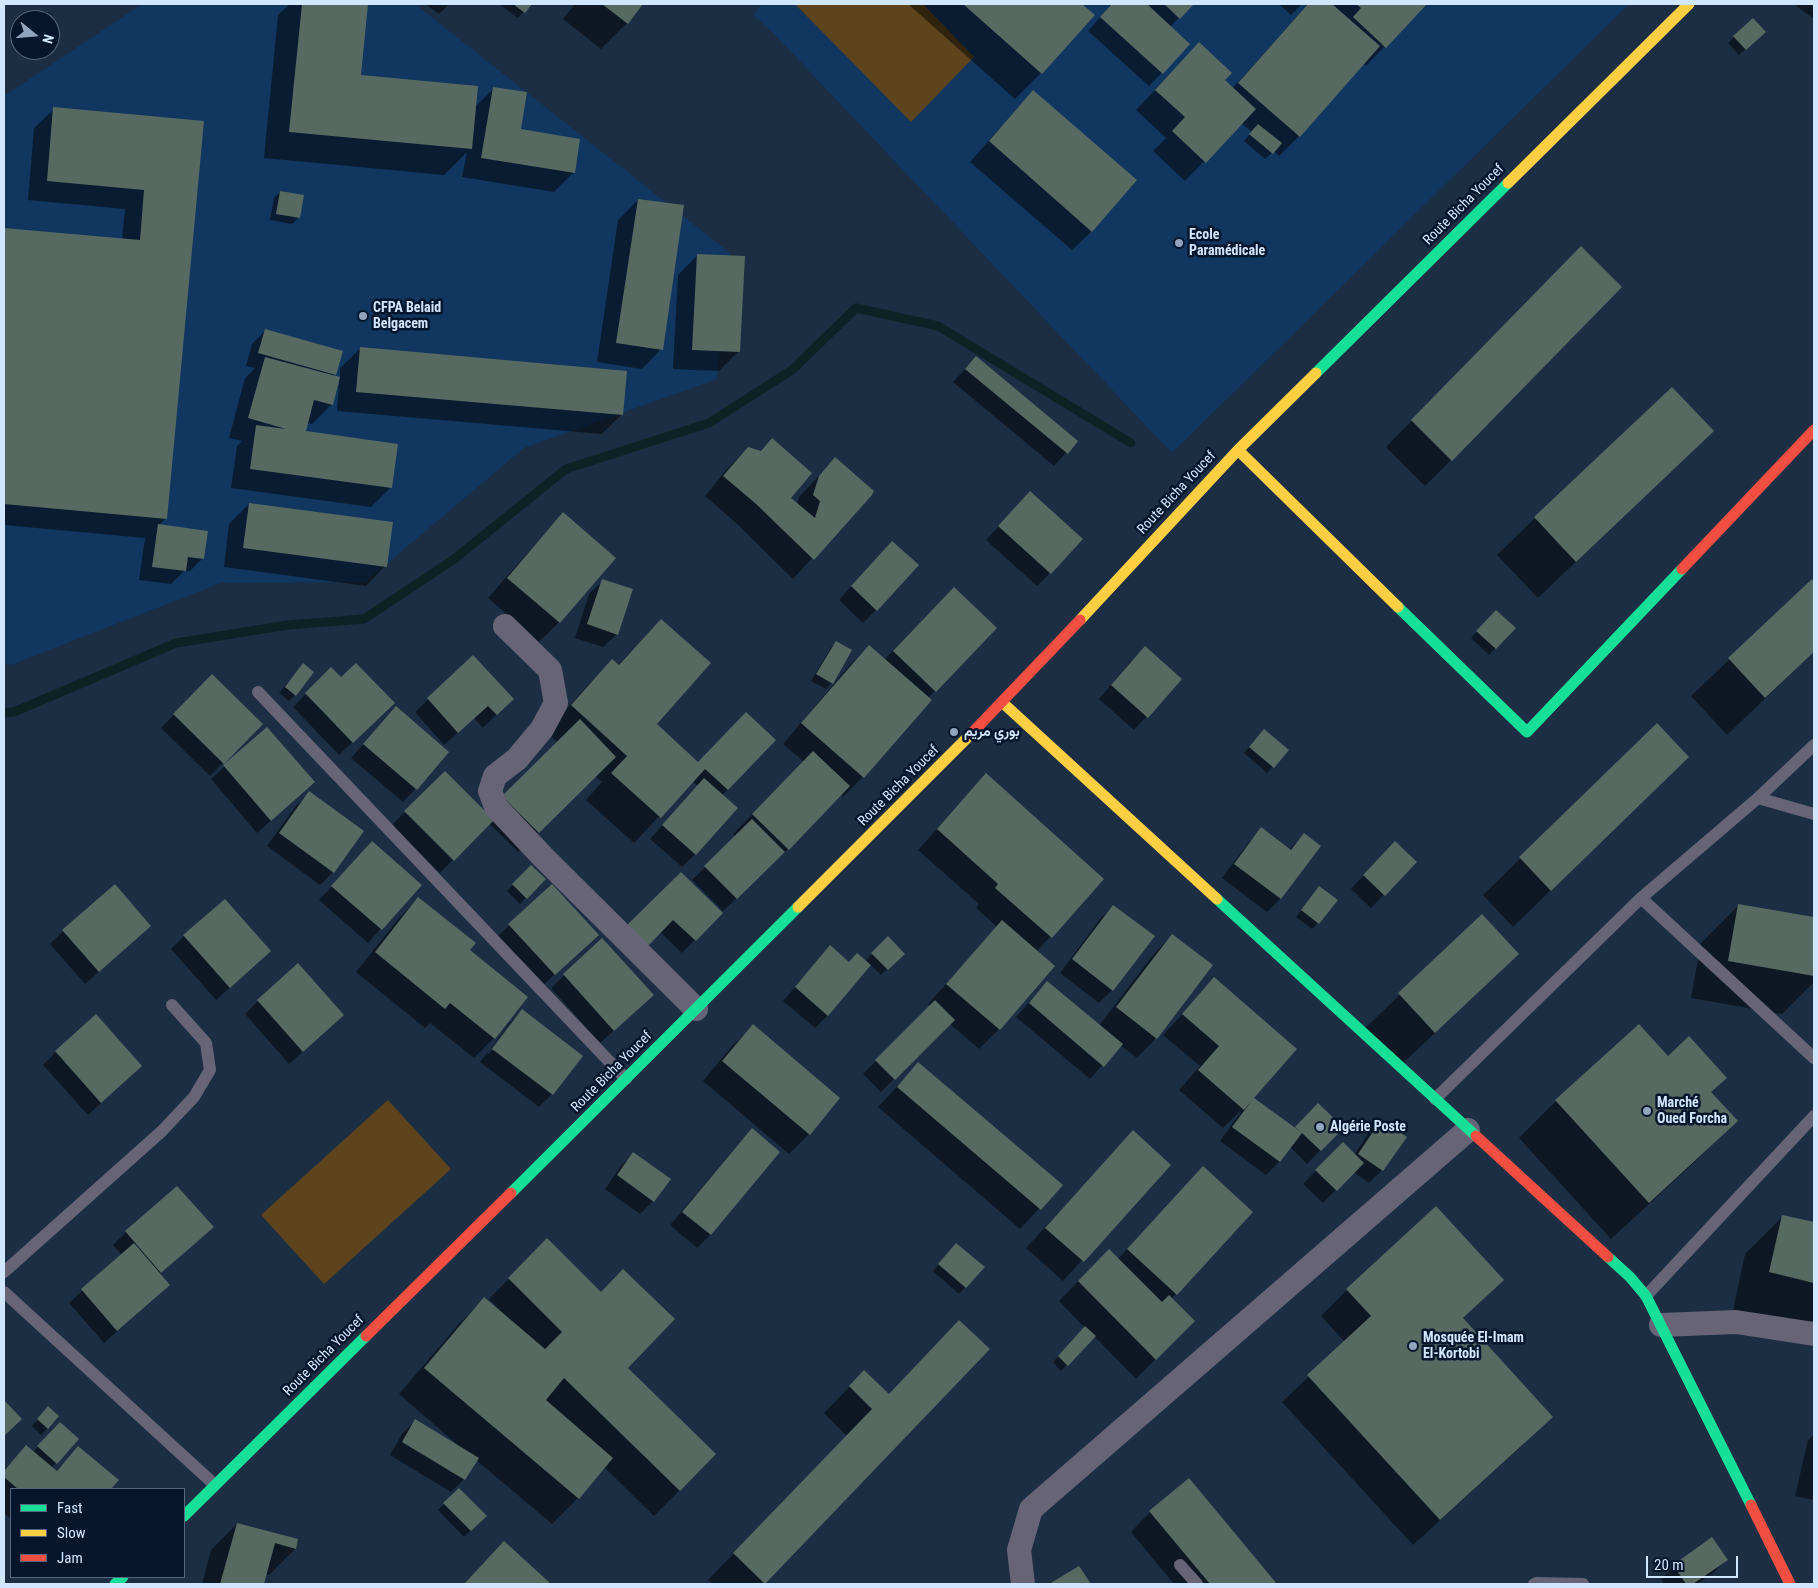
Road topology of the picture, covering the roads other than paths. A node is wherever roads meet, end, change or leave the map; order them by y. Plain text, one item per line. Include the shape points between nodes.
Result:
1 (1689, 4) edge
2 (1814, 430) edge
3 (1238, 450) junction
4 (505, 626) dead end
5 (258, 692) dead end
6 (1003, 703) junction
7 (1814, 745) edge
8 (1758, 798) junction
9 (1814, 814) edge
10 (1641, 898) junction
11 (172, 1006) dead end
12 (696, 1009) junction
13 (1814, 1058) edge
14 (626, 1078) junction
15 (1434, 1099) junction
16 (1814, 1116) edge
17 (1468, 1130) junction
18 (4, 1272) edge
19 (4, 1292) edge
20 (1646, 1296) junction
21 (1661, 1326) junction
22 (1814, 1334) edge
23 (215, 1485) junction
24 (185, 1515) edge
25 (1180, 1565) dead end
26 (1023, 1584) edge
27 (1197, 1584) edge
28 (1534, 1584) edge
29 (1583, 1584) edge
30 (1790, 1584) edge

1 - 3 main road, Route Bicha Youcef
2 - 3 main road via 1527,732
3 - 6 main road, Route Bicha Youcef
4 - 12 street via 550,670 556,703 542,729 517,759 494,776 490,791 496,807
5 - 14 lane
6 - 12 main road, Route Bicha Youcef
6 - 15 main road
7 - 8 lane
8 - 9 lane
8 - 10 lane
10 - 13 lane
10 - 15 lane
11 - 18 lane via 206,1044 210,1070 194,1097 162,1131
12 - 14 main road, Route Bicha Youcef
14 - 23 main road, Route Bicha Youcef
15 - 17 main road
16 - 20 lane
17 - 20 main road via 1630,1277
17 - 26 street via 1031,1509 1019,1550
19 - 23 lane
20 - 21 main road
21 - 22 street via 1736,1322
21 - 30 main road
23 - 24 main road, Route Bicha Youcef
25 - 27 lane
28 - 29 lane

